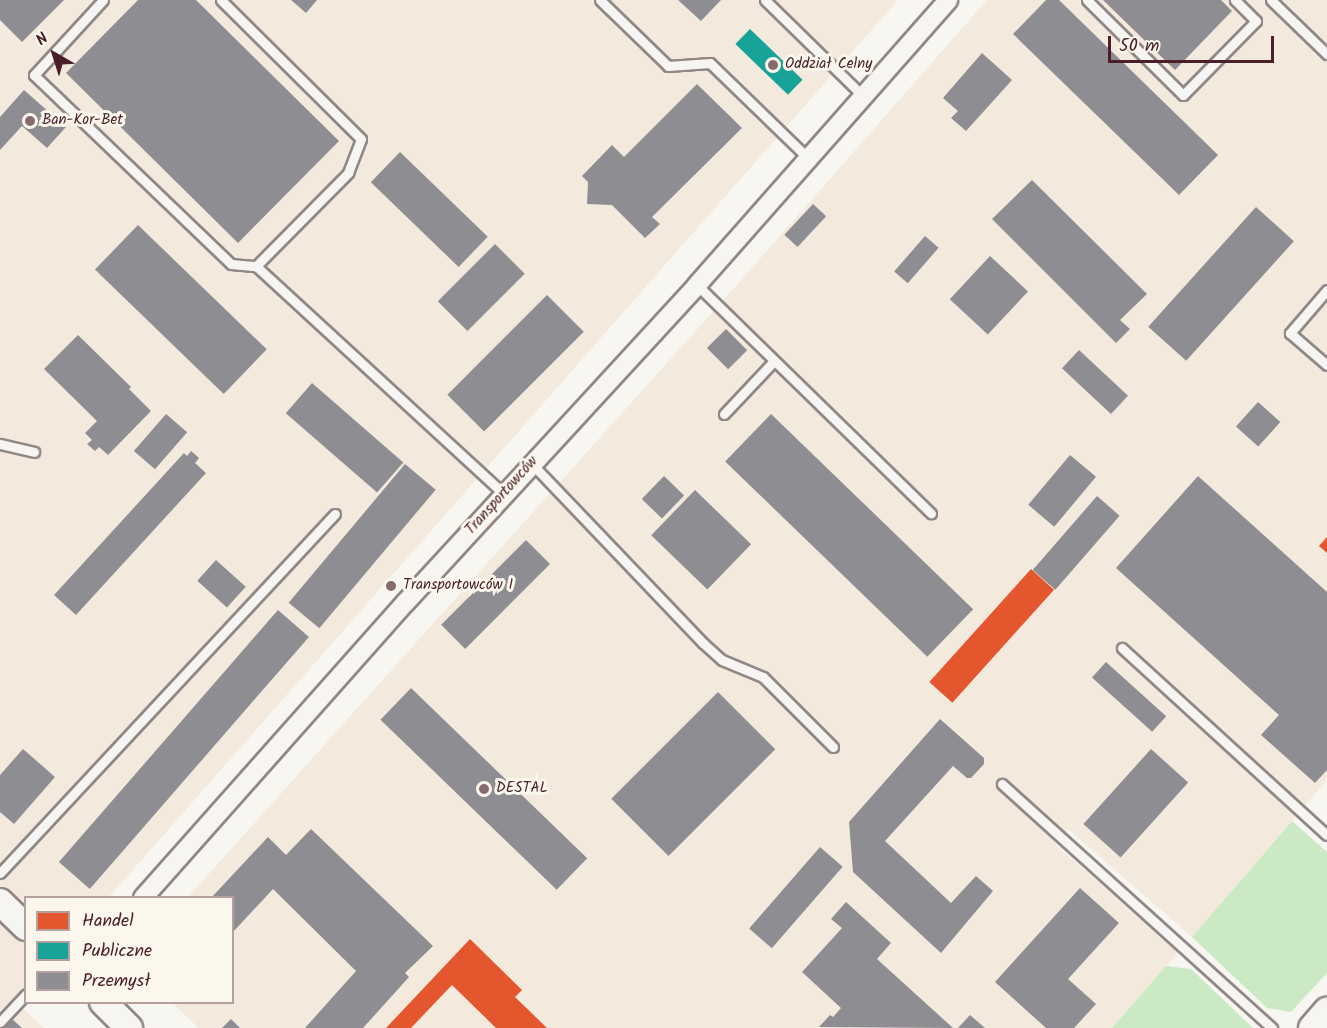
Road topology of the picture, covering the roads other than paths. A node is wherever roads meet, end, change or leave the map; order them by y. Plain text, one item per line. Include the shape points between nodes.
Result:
1 (103, 0) edge
2 (221, 0) edge
3 (600, 0) edge
4 (765, 0) edge
5 (948, 0) edge
6 (1087, 0) edge
7 (1235, 0) edge
8 (1271, 0) edge
9 (1327, 54) edge
10 (863, 96) junction
11 (808, 158) junction
12 (256, 266) junction
13 (697, 285) junction
14 (1327, 290) edge
15 (774, 362) junction
16 (1327, 365) edge
17 (724, 414) dead end
18 (0, 444) edge
19 (34, 452) dead end
20 (532, 464) junction
21 (504, 494) junction
22 (931, 513) dead end
23 (334, 514) dead end
24 (1122, 648) dead end
25 (833, 747) dead end
26 (1002, 784) dead end
27 (1327, 835) edge
28 (0, 873) edge
29 (143, 896) edge
30 (0, 902) edge
31 (24, 925) edge
32 (24, 996) edge
33 (105, 1004) edge
34 (1327, 1011) edge
35 (0, 1022) edge
36 (129, 1028) edge
37 (1272, 1028) edge
38 (1312, 1028) edge

1 - 12 lane via 34,75 231,264
2 - 12 lane via 361,139 348,173
3 - 11 lane via 668,66 710,63
4 - 10 lane
5 - 10 street, Transportowców
6 - 7 lane via 1183,96 1256,21
8 - 9 lane
10 - 11 street, Transportowców
11 - 13 street, Transportowców
12 - 21 lane
13 - 15 lane
13 - 20 street, Transportowców
14 - 16 lane via 1290,333
15 - 17 lane
15 - 22 lane
18 - 19 lane
20 - 21 street, Transportowców
20 - 25 lane via 703,643 722,660 763,677
21 - 29 street, Transportowców
23 - 28 lane
24 - 27 lane
26 - 37 lane
30 - 31 street
32 - 35 lane
33 - 36 street
34 - 38 street

